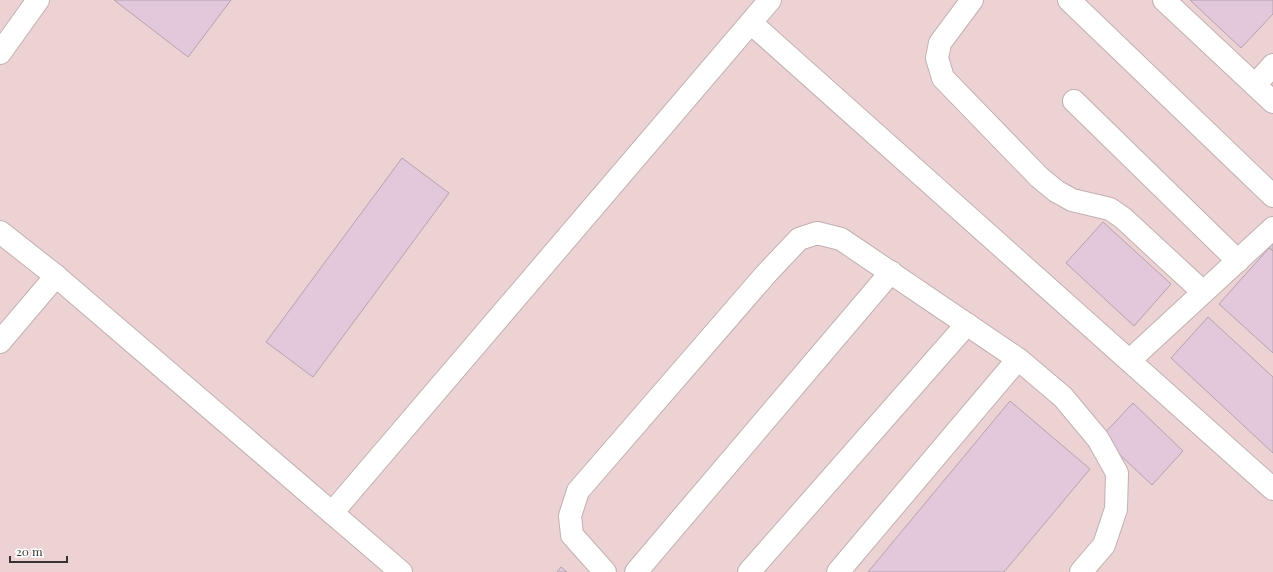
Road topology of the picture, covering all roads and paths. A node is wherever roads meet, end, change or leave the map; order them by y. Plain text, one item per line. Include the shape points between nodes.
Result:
1 (38, 0) edge
2 (770, 0) edge
3 (972, 0) edge
4 (1068, 0) edge
5 (1164, 0) edge
6 (751, 23) junction
7 (0, 53) edge
8 (1273, 65) edge
9 (1255, 84) junction
10 (1074, 101) dead end
11 (1273, 102) edge
12 (1273, 196) edge
13 (1273, 228) edge
14 (0, 232) edge
15 (1238, 261) junction
16 (891, 272) junction
17 (56, 276) junction
18 (1203, 292) junction
19 (966, 324) junction
20 (0, 342) edge
21 (1018, 359) junction
22 (1130, 360) junction
23 (1273, 489) edge
24 (332, 513) junction
25 (401, 572) edge
26 (605, 572) edge
27 (636, 572) edge
28 (750, 572) edge
29 (838, 572) edge
30 (1081, 572) edge

1 - 7 street
2 - 6 street
3 - 18 street via 940,43 937,58 943,78 1039,177 1056,191 1072,200 1110,209
4 - 12 street
5 - 9 street
6 - 22 street
6 - 24 street
8 - 9 street
9 - 11 street
10 - 15 street
13 - 15 street
14 - 17 street
15 - 18 street
16 - 19 street
16 - 26 street via 841,238 817,233 798,239 578,491 570,516 572,535
16 - 27 street
17 - 20 street
17 - 24 street
18 - 22 street
19 - 21 street
19 - 28 street
21 - 29 street
21 - 30 street via 1063,397 1098,439 1117,473 1116,509 1104,545
22 - 23 street
24 - 25 street

